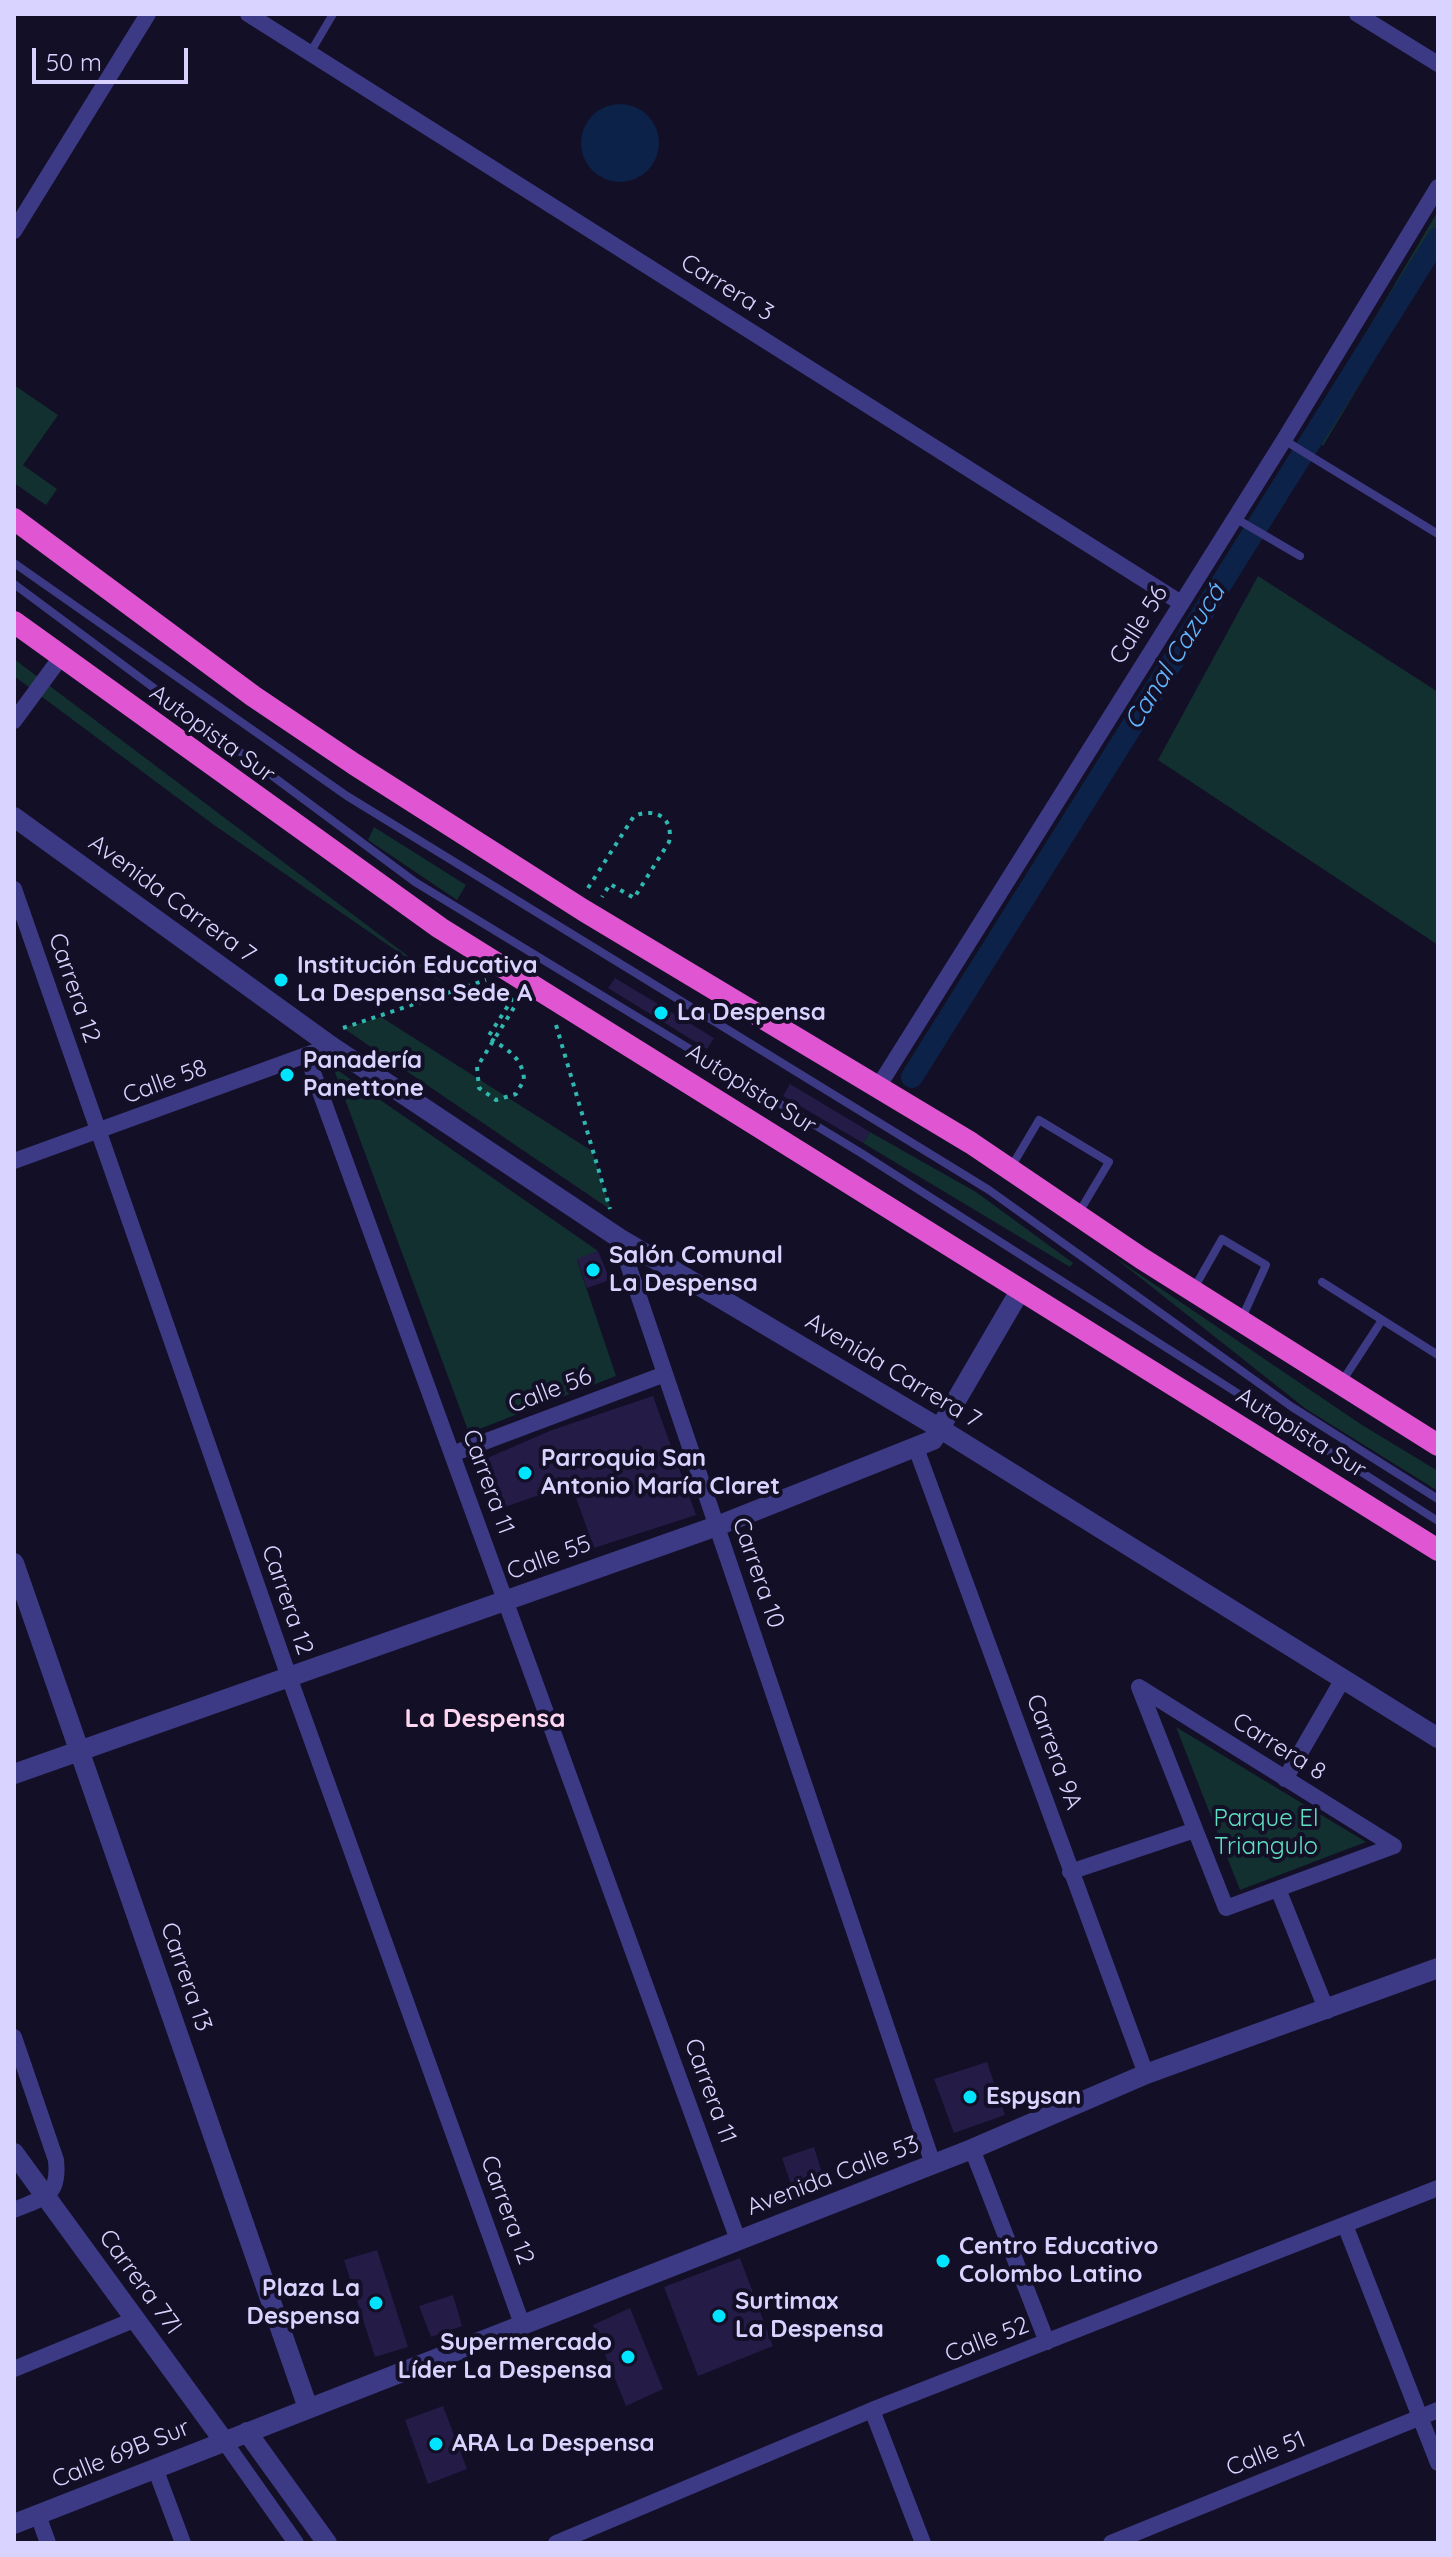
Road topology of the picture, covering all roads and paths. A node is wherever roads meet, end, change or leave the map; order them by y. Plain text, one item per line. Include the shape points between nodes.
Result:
1 (148, 14) edge
2 (248, 14) edge
3 (333, 14) edge
4 (1357, 14) edge
5 (310, 53) junction
6 (1438, 64) edge
7 (1438, 187) edge
8 (14, 231) edge
9 (1290, 442) junction
10 (14, 519) edge
11 (1241, 520) junction
12 (1438, 534) edge
13 (1300, 556) dead end
14 (14, 563) edge
15 (14, 584) edge
16 (1181, 603) junction
17 (14, 622) edge
18 (61, 657) junction
19 (14, 721) edge
20 (14, 817) edge
21 (610, 884) dead end
22 (14, 889) edge
23 (602, 897) dead end
24 (517, 975) junction
25 (546, 993) junction
26 (324, 1042) junction
27 (307, 1056) junction
28 (477, 1067) dead end
29 (878, 1087) junction
30 (98, 1131) junction
31 (14, 1161) edge
32 (1010, 1169) junction
33 (1078, 1215) junction
34 (619, 1238) junction
35 (1322, 1282) dead end
36 (1021, 1289) junction
37 (1192, 1291) junction
38 (1382, 1320) junction
39 (1240, 1321) junction
40 (1438, 1355) edge
41 (665, 1374) junction
42 (1341, 1383) junction
43 (939, 1428) junction
44 (1438, 1445) edge
45 (916, 1448) junction
46 (452, 1454) junction
47 (1438, 1499) edge
48 (1438, 1521) edge
49 (717, 1526) junction
50 (1438, 1550) edge
51 (14, 1563) edge
52 (505, 1601) junction
53 (289, 1677) junction
54 (1343, 1679) junction
55 (1438, 1738) edge
56 (81, 1751) junction
57 (14, 1774) edge
58 (1285, 1779) junction
59 (1195, 1830) junction
60 (1070, 1872) junction
61 (1278, 1889) junction
62 (1438, 1968) edge
63 (1327, 2011) junction
64 (14, 2037) edge
65 (1146, 2074) junction
66 (972, 2149) junction
67 (14, 2153) edge
68 (933, 2164) junction
69 (1438, 2188) edge
70 (45, 2196) junction
71 (14, 2210) edge
72 (1345, 2225) junction
73 (738, 2240) junction
74 (136, 2319) junction
75 (522, 2324) junction
76 (1047, 2342) junction
77 (14, 2369) edge
78 (308, 2408) junction
79 (872, 2410) junction
80 (1438, 2410) edge
81 (1420, 2418) junction
82 (247, 2432) junction
83 (224, 2441) junction
84 (1438, 2463) edge
85 (155, 2468) junction
86 (38, 2515) junction
87 (14, 2524) edge
88 (48, 2543) edge
89 (183, 2543) edge
90 (296, 2543) edge
91 (327, 2543) edge
92 (556, 2543) edge
93 (923, 2543) edge
94 (1111, 2543) edge

1 - 8 street
2 - 5 street, Carrera 3
3 - 5 lane
4 - 6 street
5 - 16 street, Carrera 3
7 - 9 street, Calle 56
9 - 11 street, Calle 56
9 - 12 lane
10 - 29 highway via 354,764 583,910
11 - 13 lane
11 - 16 street, Calle 56
14 - 47 lane via 347,796 989,1190 1292,1407
15 - 48 lane via 415,882 861,1153
16 - 29 street, Calle 56
17 - 18 highway, Autopista Sur
18 - 19 street
18 - 24 highway, Autopista Sur via 384,890
20 - 26 street, Avenida Carrera 7
21 - 23 path
22 - 30 street, Carrera 12
24 - 25 highway, Autopista Sur
24 - 26 path
24 - 28 path via 488,1037 519,1060 524,1080 516,1094 496,1100 479,1088
25 - 34 path
25 - 36 highway, Autopista Sur
26 - 27 street, Calle 58
26 - 34 street, Avenida Carrera 7
27 - 30 street, Calle 58
27 - 46 street, Carrera 11
29 - 32 highway
30 - 31 street, Calle 58
30 - 53 street, Carrera 12
32 - 33 highway
32 - 33 lane via 1039,1120 1109,1162
33 - 37 highway
34 - 41 street, Carrera 10
34 - 43 street, Avenida Carrera 7
35 - 38 lane
36 - 43 street, Calle 55
36 - 50 highway, Autopista Sur
37 - 39 highway
37 - 39 lane via 1222,1239 1266,1265
38 - 40 lane
38 - 42 lane
39 - 42 highway
41 - 46 street, Calle 56
41 - 49 street, Carrera 10
42 - 44 highway
43 - 45 street, Calle 55 via 933,1440
43 - 54 street, Avenida Carrera 7
45 - 49 street, Calle 55
45 - 60 street, Carrera 9A
46 - 52 street, Carrera 11
49 - 52 street, Calle 55
49 - 68 street, Carrera 10
51 - 56 street, Carrera 13
52 - 53 street, Calle 55
52 - 73 street, Carrera 11
53 - 56 street, Calle 55
53 - 75 street, Carrera 12
54 - 55 street, Avenida Carrera 7
54 - 58 street
56 - 57 street, Calle 55
56 - 78 street, Carrera 13
58 - 59 street, Carrera 8 via 1139,1687
58 - 61 street, Carrera 8 via 1394,1846
59 - 60 street
59 - 61 street via 1226,1908
60 - 65 street, Carrera 9A
61 - 63 street
62 - 63 street, Avenida Calle 53
63 - 65 street, Avenida Calle 53
64 - 70 street via 56,2160 55,2189
65 - 66 street, Avenida Calle 53
66 - 68 street, Avenida Calle 53
66 - 76 street
67 - 70 street, Carrera 77I
68 - 73 street, Avenida Calle 53
69 - 72 street, Calle 52
70 - 71 street
70 - 74 street, Carrera 77I
72 - 76 street, Calle 52
72 - 81 street
73 - 75 street, Avenida Calle 53
74 - 77 street
74 - 83 street, Carrera 77I
75 - 78 street, Avenida Calle 53
76 - 79 street, Calle 52
78 - 82 street, Avenida Calle 53
79 - 92 street, Calle 52
79 - 93 street
80 - 81 street, Calle 51
81 - 84 street
81 - 94 street, Calle 51
82 - 83 street, Calle 69B Sur
82 - 91 street
83 - 85 street, Calle 69B Sur
83 - 90 street
85 - 86 street, Calle 69B Sur
85 - 89 street
86 - 87 street, Calle 69B Sur
86 - 88 street

